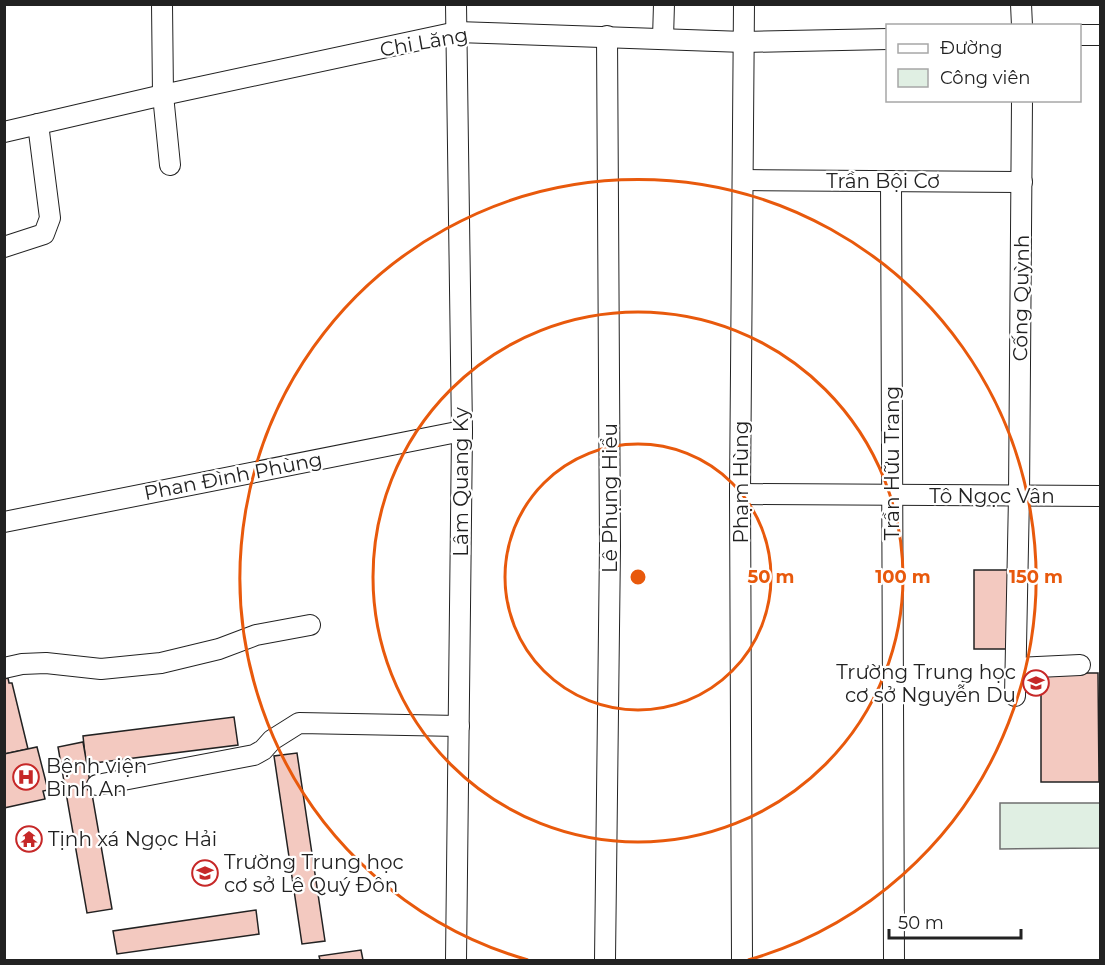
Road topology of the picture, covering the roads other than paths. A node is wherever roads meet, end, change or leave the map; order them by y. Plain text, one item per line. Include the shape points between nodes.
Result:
1 (162, 4) edge
2 (456, 4) edge
3 (664, 4) edge
4 (744, 4) edge
5 (1021, 4) edge
6 (1022, 24) edge
7 (457, 32) junction
8 (1101, 35) edge
9 (607, 36) junction
10 (1081, 36) edge
11 (663, 38) junction
12 (886, 39) edge
13 (744, 42) junction
14 (163, 95) junction
15 (1022, 102) edge
16 (38, 124) junction
17 (4, 132) edge
18 (170, 165) dead end
19 (743, 180) junction
20 (891, 182) junction
21 (1022, 183) junction
22 (4, 247) edge
23 (462, 431) junction
24 (740, 494) junction
25 (892, 495) junction
26 (1019, 496) junction
27 (1101, 496) edge
28 (4, 522) edge
29 (310, 625) dead end
30 (1080, 665) dead end
31 (1016, 668) junction
32 (4, 669) edge
33 (1015, 696) dead end
34 (459, 726) junction
35 (97, 785) dead end
36 (456, 960) edge
37 (605, 960) edge
38 (742, 960) edge
39 (894, 960) edge

1 - 14 street
2 - 7 street, Lâm Quang Ky
3 - 11 street
4 - 13 street, Phạm Hùng
5 - 6 street
7 - 9 street, Chi Lăng
7 - 14 street, Chi Lăng
7 - 23 street, Lâm Quang Ky
8 - 10 street
9 - 11 street, Chi Lăng
9 - 37 street, Lê Phụng Hiểu via 610,546
11 - 13 street, Chi Lăng
12 - 13 street, Chi Lăng
13 - 19 street, Phạm Hùng
14 - 16 street, Chi Lăng
14 - 18 street
15 - 21 street, Cống Quỳnh
16 - 17 street, Chi Lăng
16 - 22 street via 48,227 44,234
19 - 20 street, Trần Bội Cơ
19 - 24 street, Phạm Hùng
20 - 21 street, Trần Bội Cơ
20 - 25 street, Trần Hữu Trang
21 - 26 street, Cống Quỳnh
23 - 28 street, Phan Đình Phùng
23 - 34 street, Lâm Quang Ky
24 - 25 street, Tô Ngọc Vân
24 - 38 street, Phạm Hùng
25 - 26 street, Tô Ngọc Vân
25 - 39 street, Trần Hữu Trang
26 - 27 street, Tô Ngọc Vân
26 - 31 street, Cống Quỳnh
29 - 32 street via 256,635 161,663 101,669 46,663
30 - 31 street
31 - 33 street, Cống Quỳnh
34 - 35 street via 299,723 254,754
34 - 36 street, Lâm Quang Ky

